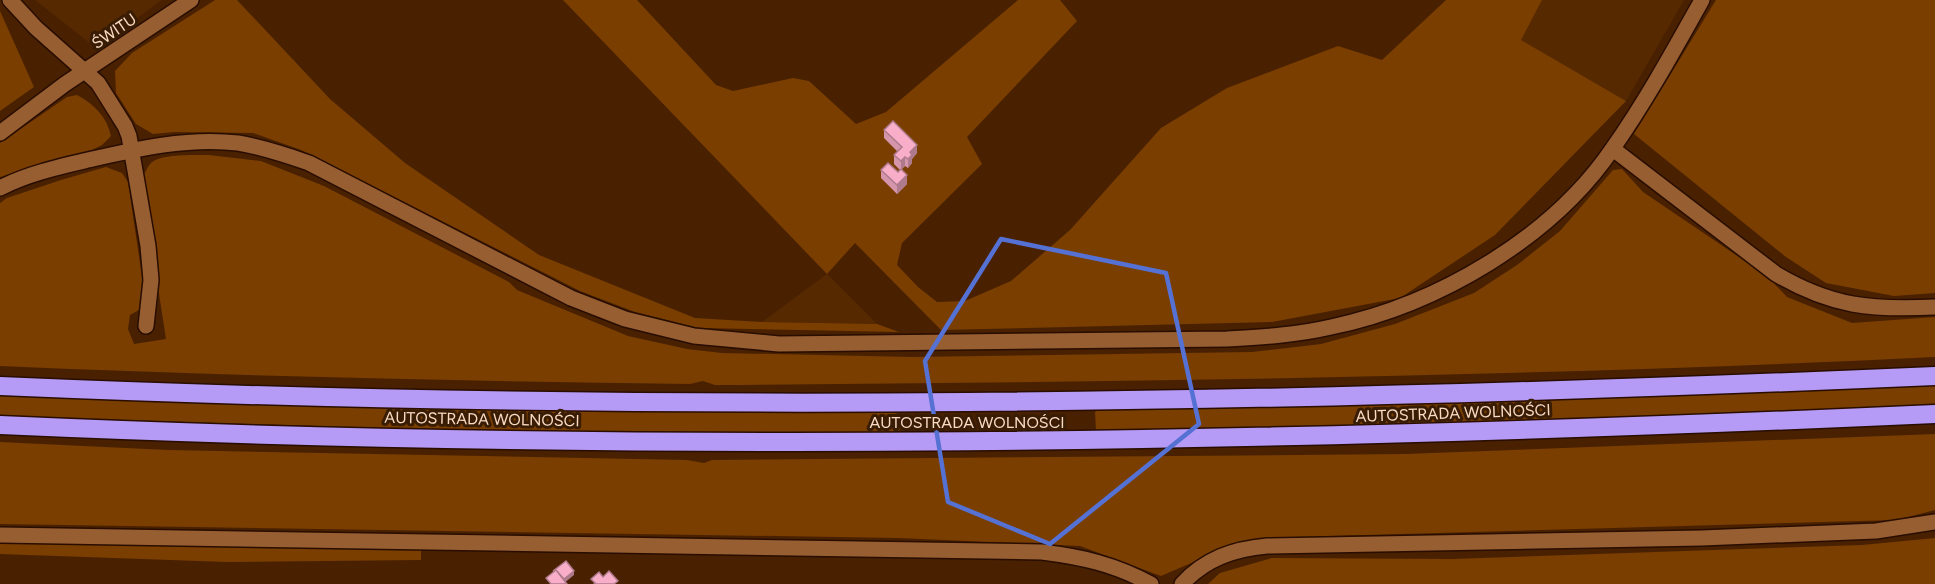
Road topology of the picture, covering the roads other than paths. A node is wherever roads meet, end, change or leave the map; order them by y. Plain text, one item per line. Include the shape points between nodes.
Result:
1 (9, 0) edge
2 (191, 0) edge
3 (1702, 0) edge
4 (86, 72) junction
5 (0, 133) edge
6 (1613, 149) junction
7 (131, 151) junction
8 (0, 188) edge
9 (1935, 307) edge
10 (146, 326) dead end
11 (1935, 376) edge
12 (0, 386) edge
13 (1935, 414) edge
14 (0, 425) edge
15 (1935, 522) edge
16 (0, 535) edge
17 (1151, 584) edge
18 (1182, 584) edge

1 - 4 street
2 - 4 street, ŚWITU
3 - 6 street
4 - 5 street, ŚWITU
4 - 7 street via 103,89 125,126
6 - 7 street via 1551,217 1484,267 1412,302 1333,327 1281,336 1227,339 779,344 694,336 593,308 290,156 219,142
6 - 9 street via 1797,287 1853,306
7 - 8 street via 43,171
7 - 10 street via 151,280
11 - 12 highway, AUTOSTRADA WOLNOŚCI via 1498,393 921,403 394,399
13 - 14 highway, AUTOSTRADA WOLNOŚCI via 1340,436 896,442 495,440
15 - 18 street via 1876,531 1702,538 1267,546 1215,558
16 - 17 street via 1008,552 1065,555 1106,564

